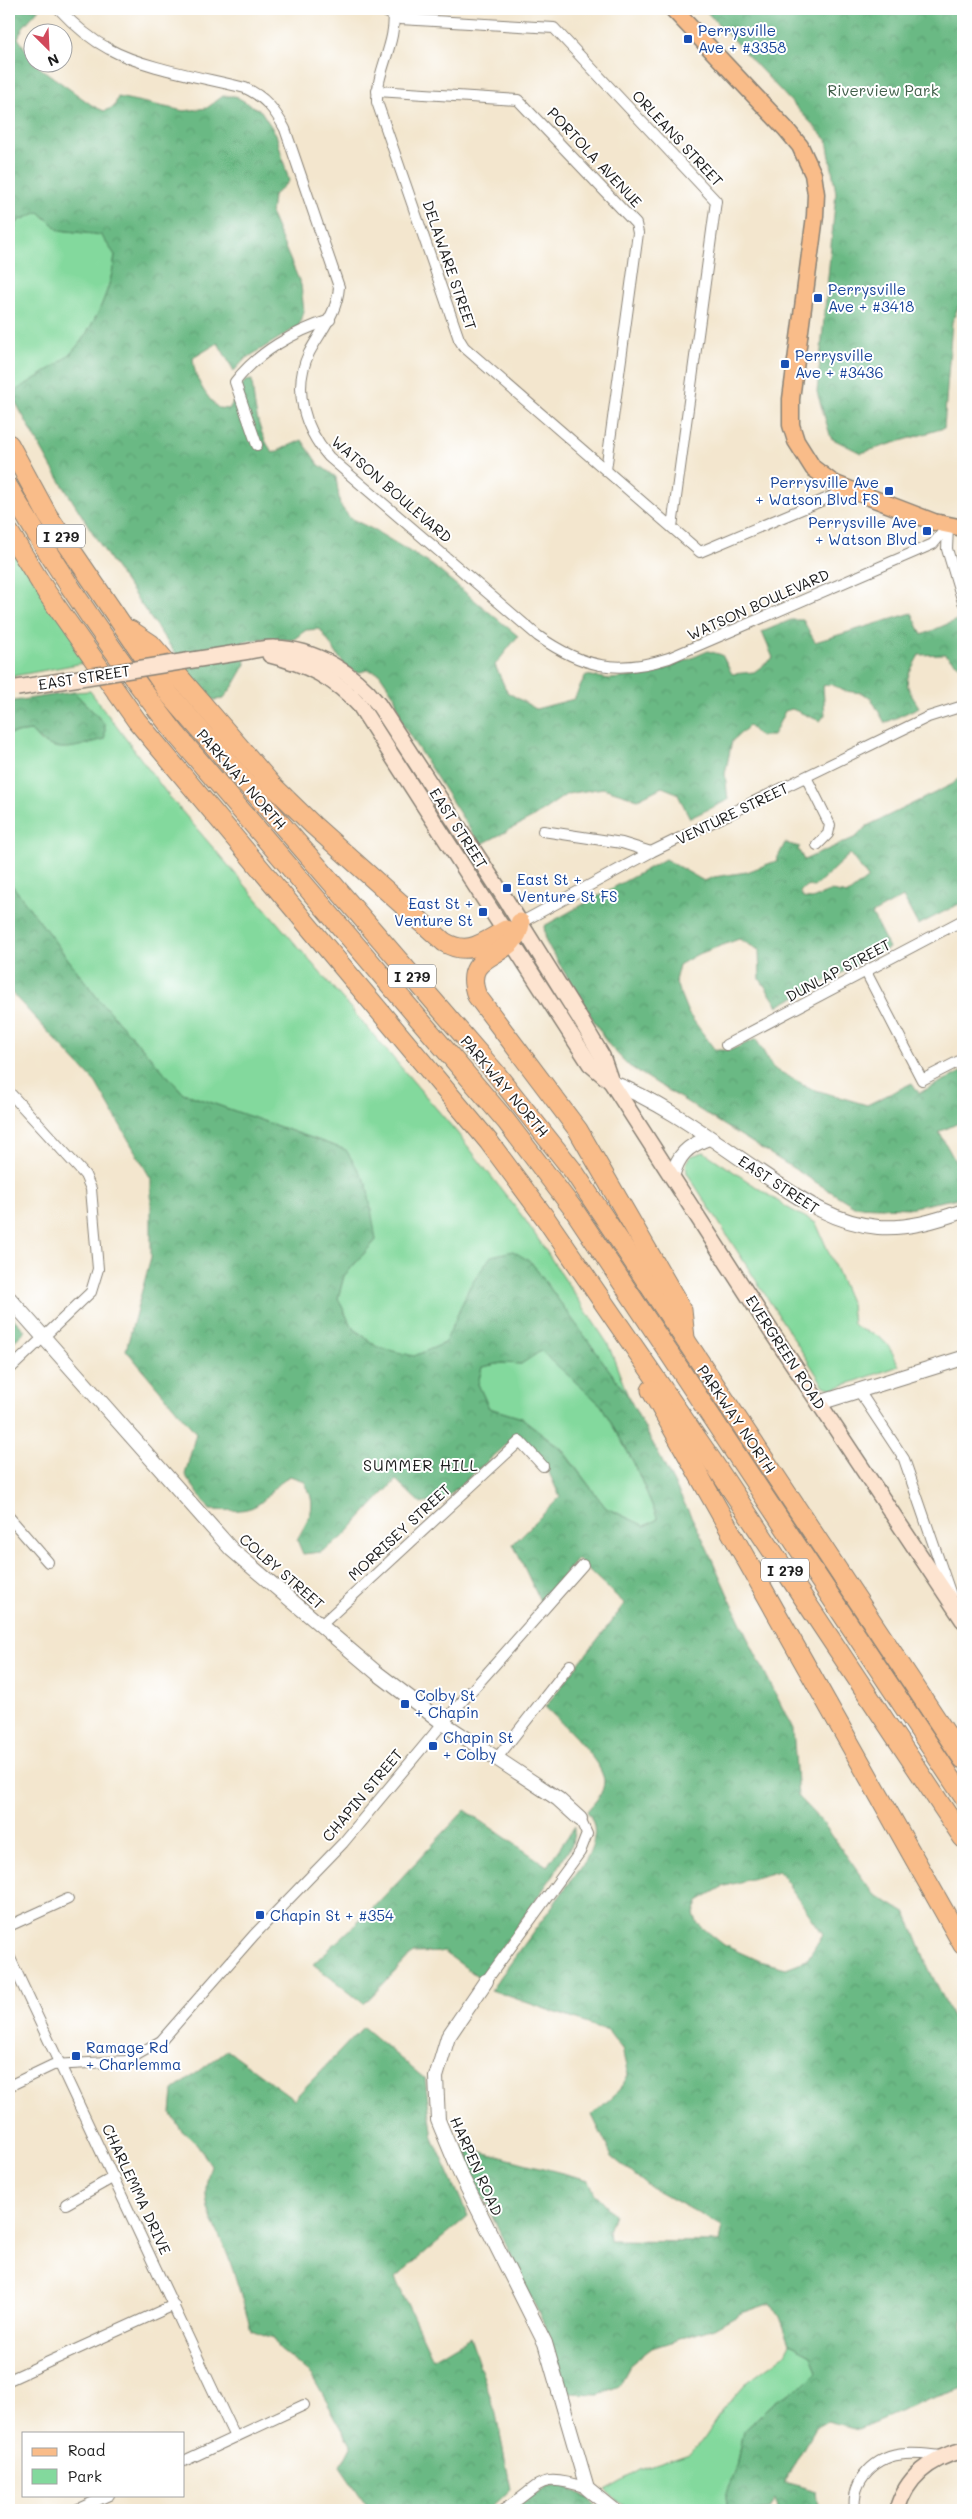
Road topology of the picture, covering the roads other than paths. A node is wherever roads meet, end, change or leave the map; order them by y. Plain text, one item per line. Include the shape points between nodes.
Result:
1 (58, 9) edge
2 (380, 9) edge
3 (673, 9) edge
4 (394, 12) edge
5 (377, 91) junction
6 (330, 320) junction
7 (9, 444) edge
8 (257, 444) dead end
9 (606, 470) junction
10 (9, 488) edge
11 (847, 490) junction
12 (956, 527) edge
13 (672, 528) junction
14 (9, 532) edge
15 (963, 602) edge
16 (121, 623) junction
17 (13, 688) edge
18 (963, 706) edge
19 (806, 777) junction
20 (543, 831) dead end
21 (816, 845) dead end
22 (651, 852) junction
23 (963, 920) edge
24 (513, 932) junction
25 (866, 972) junction
26 (726, 1045) dead end
27 (963, 1059) edge
28 (611, 1082) junction
29 (9, 1092) edge
30 (709, 1138) junction
31 (672, 1177) junction
32 (963, 1211) edge
33 (9, 1298) edge
34 (603, 1304) junction
35 (44, 1337) junction
36 (685, 1342) junction
37 (963, 1358) edge
38 (9, 1370) edge
39 (859, 1391) junction
40 (819, 1403) junction
41 (543, 1466) dead end
42 (9, 1517) edge
43 (48, 1562) dead end
44 (582, 1565) dead end
45 (960, 1615) edge
46 (321, 1625) junction
47 (570, 1665) dead end
48 (443, 1722) junction
49 (497, 1758) junction
50 (963, 1759) edge
51 (963, 1796) edge
52 (580, 1819) joint
53 (963, 1838) edge
54 (68, 1899) dead end
55 (9, 1926) edge
56 (963, 1945) edge
57 (9, 1956) edge
58 (486, 1981) joint
59 (61, 2064) junction
60 (9, 2086) edge
61 (114, 2177) junction
62 (66, 2204) dead end
63 (174, 2305) junction
64 (9, 2380) edge
65 (304, 2406) dead end
66 (235, 2437) junction
67 (963, 2450) edge
68 (941, 2456) junction
69 (185, 2460) edge
70 (587, 2488) junction
71 (107, 2496) edge
72 (76, 2510) edge
73 (503, 2510) edge
74 (614, 2510) edge
75 (855, 2510) edge
76 (897, 2510) edge

1 - 6 street, WATSON BOULEVARD via 90,38 110,50 132,60 245,88 272,107 285,129 336,272 340,287
2 - 4 street, ORLEANS STREET
3 - 11 main road via 785,128 810,165 816,206 790,399 791,425 813,468
4 - 5 street, DELAWARE STREET via 394,33
4 - 13 street, ORLEANS STREET via 400,18 554,28 716,201
5 - 9 street, DELAWARE STREET via 378,106 462,343
5 - 9 street, PORTOLA AVENUE via 518,100 636,224 638,233
6 - 8 street via 297,333 248,365 235,382
6 - 12 street, WATSON BOULEVARD via 310,352 301,382 305,418 320,447 538,636 562,652 589,663 629,667 669,658 933,544
7 - 16 highway, PARKWAY NORTH / I 279 via 48,516
9 - 13 street, DELAWARE STREET
10 - 51 highway via 94,625 164,718 506,1121 569,1202
11 - 12 main road
11 - 13 street, DELAWARE STREET via 700,552
12 - 15 street via 947,549
14 - 34 highway, I 279 via 47,593 137,720 489,1142
16 - 24 highway via 151,644 293,806 444,942 465,949
16 - 36 highway, PARKWAY NORTH / I 279 via 170,695 538,1124 609,1223
17 - 24 main road, EAST STREET, bridge via 243,652 288,660 314,669 342,687 356,701
18 - 19 street, VENTURE STREET via 928,717
19 - 21 street via 830,825 828,834
19 - 22 street, VENTURE STREET
20 - 22 street via 622,842
22 - 24 street, VENTURE STREET
23 - 25 street, DUNLAP STREET
24 - 28 main road, EAST STREET via 602,1056
24 - 28 main road, EAST STREET via 590,1064
24 - 36 highway via 478,965 473,980 477,996 578,1130 682,1310
25 - 26 street, DUNLAP STREET
25 - 27 street via 922,1080
28 - 30 street, EAST STREET via 645,1096
28 - 31 main road, EVERGREEN ROAD
29 - 35 street via 85,1176 91,1189 98,1269 91,1292
30 - 31 street via 692,1144 681,1153
30 - 32 street, EAST STREET via 816,1208 846,1221 905,1226
31 - 40 main road, EVERGREEN ROAD
33 - 35 street, COLBY STREET
34 - 53 highway, I 279 via 711,1459
34 - 56 highway
35 - 38 street
35 - 46 street, COLBY STREET via 232,1550
36 - 50 highway, PARKWAY NORTH / I 279
37 - 39 street
39 - 40 street
39 - 45 street via 904,1459
40 - 45 main road, EVERGREEN ROAD
41 - 46 street, MORRISEY STREET via 520,1441
42 - 43 street
44 - 48 street, CHAPIN STREET
46 - 48 street, COLBY STREET via 377,1673
47 - 49 street
48 - 49 street, COLBY STREET
48 - 59 street, CHAPIN STREET via 343,1843 254,1934 161,2042 126,2061
49 - 52 street, COLBY STREET via 558,1799
52 - 58 street, HARPEN ROAD via 587,1834 580,1852
54 - 55 street
57 - 59 street, CHARLEMMA DRIVE
58 - 70 street, HARPEN ROAD via 457,2021 445,2046 436,2077 438,2120 460,2174 545,2343
59 - 60 street
59 - 61 street, CHARLEMMA DRIVE
61 - 62 street
61 - 63 street, CHARLEMMA DRIVE
63 - 64 street
63 - 66 street, CHARLEMMA DRIVE
65 - 66 street
66 - 69 street
67 - 68 main road
68 - 75 street via 907,2453 879,2462 857,2486
68 - 76 main road via 910,2483
70 - 73 street via 563,2480 545,2481
70 - 74 street
71 - 72 street

